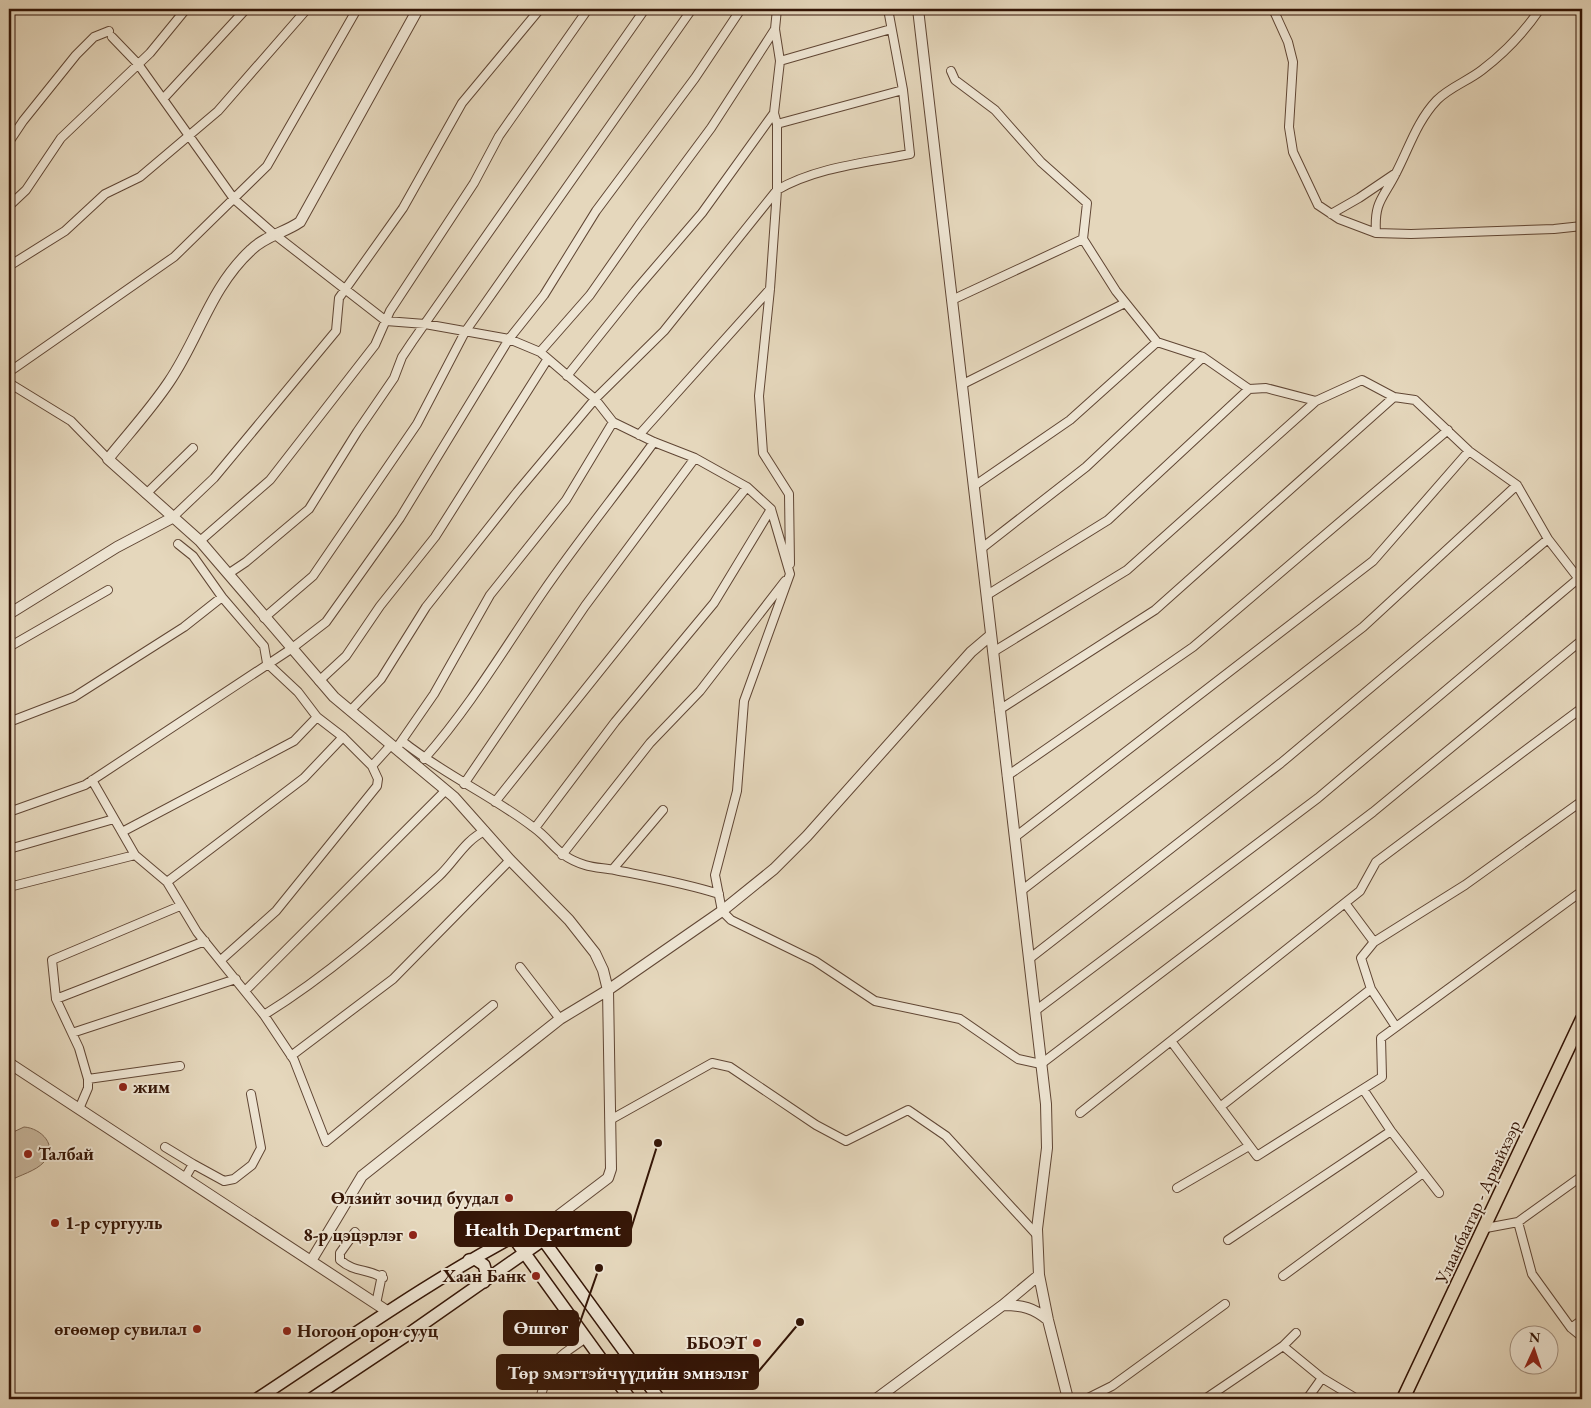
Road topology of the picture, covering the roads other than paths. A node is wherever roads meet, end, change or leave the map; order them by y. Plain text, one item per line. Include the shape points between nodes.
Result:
1 (186, 9) edge
2 (246, 9) edge
3 (307, 9) edge
4 (357, 9) edge
5 (418, 9) edge
6 (540, 9) edge
7 (588, 9) edge
8 (645, 9) edge
9 (692, 9) edge
10 (741, 9) edge
11 (777, 9) edge
12 (888, 9) edge
13 (918, 9) edge
14 (1273, 9) edge
15 (1540, 9) edge
16 (775, 29) junction
17 (891, 29) junction
18 (780, 61) junction
19 (138, 64) junction
20 (951, 71) dead end
21 (902, 90) junction
22 (163, 99) junction
23 (774, 113) junction
24 (777, 124) junction
25 (189, 136) junction
26 (9, 142) edge
27 (1396, 172) junction
28 (776, 190) junction
29 (234, 199) junction
30 (9, 206) edge
31 (1331, 214) junction
32 (1582, 226) edge
33 (1376, 233) junction
34 (274, 234) junction
35 (1082, 239) junction
36 (9, 266) edge
37 (346, 288) junction
38 (770, 289) junction
39 (954, 300) junction
40 (1125, 303) junction
41 (386, 321) junction
42 (425, 324) junction
43 (465, 332) junction
44 (508, 339) junction
45 (1157, 342) junction
46 (540, 352) junction
47 (1203, 357) junction
48 (547, 360) junction
49 (9, 372) edge
50 (567, 376) junction
51 (9, 383) edge
52 (963, 384) junction
53 (1249, 389) junction
54 (1394, 397) junction
55 (595, 399) junction
56 (1316, 401) junction
57 (613, 422) junction
58 (1448, 430) junction
59 (639, 435) junction
60 (654, 442) junction
61 (193, 448) dead end
62 (1469, 451) junction
63 (695, 458) junction
64 (108, 459) junction
65 (1517, 485) junction
66 (974, 486) junction
67 (747, 487) junction
68 (146, 494) junction
69 (771, 509) junction
70 (172, 518) junction
71 (1548, 539) junction
72 (200, 542) junction
73 (178, 544) dead end
74 (982, 548) junction
75 (228, 574) junction
76 (790, 574) junction
77 (1580, 580) edge
78 (108, 590) dead end
79 (987, 595) junction
80 (222, 597) junction
81 (9, 614) edge
82 (264, 618) junction
83 (991, 635) junction
84 (1582, 640) edge
85 (9, 647) edge
86 (291, 649) junction
87 (992, 652) junction
88 (266, 663) junction
89 (319, 681) junction
90 (1582, 708) edge
91 (999, 710) junction
92 (350, 711) junction
93 (317, 717) junction
94 (9, 722) edge
95 (343, 737) junction
96 (396, 745) junction
97 (424, 760) junction
98 (372, 766) junction
99 (1007, 776) junction
100 (92, 780) junction
101 (464, 784) junction
102 (446, 790) junction
103 (1582, 801) edge
104 (495, 802) junction
105 (663, 810) dead end
106 (9, 812) edge
107 (114, 820) junction
108 (535, 828) junction
109 (122, 832) junction
110 (485, 832) junction
111 (1015, 837) junction
112 (9, 849) edge
113 (135, 855) junction
114 (562, 855) junction
115 (510, 860) junction
116 (613, 870) junction
117 (167, 882) junction
118 (9, 887) edge
119 (1021, 891) junction
120 (719, 894) junction
121 (1582, 896) edge
122 (1345, 903) junction
123 (180, 906) junction
124 (722, 910) junction
125 (204, 941) junction
126 (1374, 942) junction
127 (1030, 959) junction
128 (220, 960) junction
129 (520, 968) dead end
130 (236, 979) junction
131 (1371, 989) junction
132 (608, 990) junction
133 (245, 991) junction
134 (56, 999) junction
135 (493, 1005) dead end
136 (1035, 1011) junction
137 (264, 1015) junction
138 (1582, 1019) edge
139 (560, 1020) junction
140 (1396, 1027) junction
141 (72, 1033) junction
142 (1577, 1040) edge
143 (1171, 1041) junction
144 (291, 1056) junction
145 (9, 1063) edge
146 (1041, 1064) junction
147 (180, 1066) dead end
148 (88, 1079) junction
149 (1363, 1088) junction
150 (250, 1094) dead end
151 (1220, 1107) junction
152 (79, 1108) junction
153 (1080, 1113) dead end
154 (610, 1120) junction
155 (1391, 1132) junction
156 (1249, 1146) junction
157 (165, 1147) dead end
158 (193, 1164) junction
159 (1423, 1173) junction
160 (1582, 1176) edge
161 (185, 1178) junction
162 (1177, 1188) dead end
163 (1439, 1194) dead end
164 (554, 1219) junction
165 (1518, 1222) junction
166 (533, 1226) junction
167 (1486, 1228) junction
168 (355, 1232) dead end
169 (1038, 1235) junction
170 (513, 1236) junction
171 (543, 1240) junction
172 (1228, 1240) dead end
173 (525, 1253) junction
174 (469, 1260) junction
175 (311, 1261) junction
176 (1039, 1275) junction
177 (1283, 1276) dead end
178 (484, 1282) junction
179 (376, 1304) junction
180 (1225, 1304) dead end
181 (1003, 1305) junction
182 (387, 1311) junction
183 (1048, 1320) junction
184 (1582, 1320) edge
185 (1571, 1328) junction
186 (1296, 1333) dead end
187 (1582, 1337) edge
188 (586, 1338) junction
189 (1283, 1346) junction
190 (1322, 1378) junction
191 (275, 1394) edge
192 (257, 1399) edge
193 (311, 1399) edge
194 (540, 1399) edge
195 (630, 1399) edge
196 (659, 1399) edge
197 (876, 1399) edge
198 (1068, 1399) edge
199 (1086, 1399) edge
200 (1205, 1399) edge
201 (1308, 1399) edge
202 (1357, 1399) edge
203 (1403, 1399) edge

1 - 19 street
2 - 22 street
3 - 25 street via 218,111
4 - 29 street via 267,166
5 - 34 street via 300,222
6 - 37 street via 462,103 403,208
7 - 41 street via 499,136 474,183
8 - 42 street
9 - 43 street
10 - 44 street via 695,78 596,211 544,295
11 - 16 street
12 - 17 street
13 - 39 street
14 - 31 street via 1294,62 1289,127 1293,152 1318,205
15 - 27 street via 1482,71 1438,99 1409,140
16 - 18 street
16 - 46 street via 711,128 590,296
17 - 18 street
17 - 21 street
18 - 23 street
19 - 22 street
19 - 26 street via 111,34 94,37
19 - 30 street via 61,138 26,190
20 - 35 street via 955,80 996,110 1041,162 1087,203
21 - 24 street
21 - 28 street via 910,154 820,171 795,179
22 - 25 street
23 - 24 street
23 - 50 street via 702,213
24 - 28 street
25 - 29 street
25 - 36 street via 140,177 104,194 65,232
27 - 31 street
27 - 33 street via 1375,213
28 - 38 street
28 - 55 street via 664,331
29 - 34 street
29 - 49 street via 174,257
31 - 33 street
32 - 33 street
34 - 37 street
34 - 64 street via 251,249 227,277 170,382
35 - 39 street
35 - 40 street
37 - 41 street
37 - 70 street via 339,298 336,331 214,478
38 - 59 street
38 - 76 street via 759,396 763,453 788,494
39 - 52 street
40 - 45 street
40 - 52 street
41 - 42 street
41 - 72 street via 375,346 270,480
42 - 43 street
42 - 75 street via 402,357 383,397 357,432 310,509
43 - 44 street
43 - 82 street via 416,424 313,576
44 - 46 street
44 - 86 street via 400,518 326,622
45 - 47 street
45 - 66 street via 1070,420
46 - 48 street
47 - 53 street
47 - 74 street via 1086,467
48 - 50 street
48 - 89 street via 435,537 380,606 346,656
50 - 55 street
51 - 64 street via 71,421
52 - 66 street
53 - 56 street via 1266,388
53 - 79 street via 1108,520
54 - 56 street via 1362,380
54 - 58 street via 1415,400
54 - 91 street via 1155,610
55 - 57 street
55 - 92 street via 426,607 381,679
56 - 87 street via 1127,570
57 - 59 street
57 - 96 street via 566,500 490,595 434,694
58 - 62 street
58 - 99 street via 1193,647
59 - 60 street
60 - 63 street
60 - 97 street via 544,591 448,733
61 - 68 street
62 - 65 street
62 - 111 street via 1373,561
63 - 67 street
63 - 101 street via 585,606
64 - 68 street
65 - 71 street
65 - 119 street via 1363,628
66 - 74 street
67 - 69 street
67 - 104 street
68 - 70 street
69 - 76 street
69 - 108 street via 714,603 615,722
70 - 72 street
70 - 81 street via 117,547
71 - 77 street
71 - 127 street via 1281,763
72 - 75 street
73 - 80 street via 193,556
74 - 79 street
75 - 82 street
76 - 114 street via 700,691 650,743
76 - 120 street via 744,701 737,792 715,875
77 - 136 street via 1318,798
78 - 85 street
79 - 83 street
80 - 88 street via 264,646
80 - 94 street via 184,627 74,697
82 - 86 street
83 - 87 street
83 - 124 street via 971,652 807,836 774,869
84 - 146 street via 1373,812
86 - 88 street
86 - 89 street
87 - 91 street
88 - 93 street via 298,692
88 - 100 street
89 - 92 street
90 - 122 street via 1376,862 1360,892
91 - 99 street
92 - 96 street
93 - 95 street
93 - 109 street via 294,741
95 - 98 street
95 - 117 street via 304,778
96 - 97 street
96 - 98 street
96 - 102 street
97 - 101 street
98 - 128 street via 378,786 276,911
99 - 111 street
100 - 106 street
100 - 107 street
101 - 104 street
102 - 110 street
102 - 133 street
103 - 126 street via 1465,885
104 - 108 street
105 - 116 street
107 - 109 street
107 - 112 street
108 - 114 street
109 - 113 street
110 - 115 street
110 - 137 street via 473,837 441,874 338,963 304,990
111 - 119 street
113 - 117 street
113 - 118 street
114 - 116 street via 586,865
115 - 132 street via 569,920 595,953
115 - 144 street via 393,979
116 - 120 street via 682,882
117 - 123 street
119 - 127 street
120 - 124 street
121 - 140 street via 1578,894
122 - 126 street
122 - 143 street
123 - 125 street
123 - 134 street via 52,960
124 - 132 street
124 - 146 street via 731,920 815,960 875,1001 960,1019 1018,1059
125 - 128 street
125 - 134 street
126 - 131 street via 1361,958
127 - 136 street
128 - 130 street
129 - 139 street
130 - 133 street
130 - 141 street
131 - 140 street
131 - 151 street
132 - 139 street
132 - 154 street
133 - 137 street
134 - 141 street
135 - 144 street via 326,1142
136 - 146 street
137 - 144 street
138 - 142 highway, Улаанбаатар - Арвайхээр
139 - 175 street via 362,1176
140 - 149 street via 1381,1038 1382,1077
141 - 148 street
142 - 167 highway, Улаанбаатар - Арвайхээр
143 - 151 street
143 - 153 street
145 - 152 street
146 - 169 street via 1047,1148
147 - 148 street
148 - 152 street via 88,1088
149 - 155 street
149 - 156 street via 1257,1156
150 - 158 street via 261,1148 252,1165 239,1176 224,1181
151 - 156 street
152 - 161 street
154 - 164 street via 611,1169 608,1178
154 - 169 street via 712,1063 730,1068 816,1126 846,1141 908,1110 946,1136
155 - 159 street
155 - 172 street
156 - 162 street
157 - 158 street
158 - 161 street
159 - 163 street
159 - 177 street
160 - 165 street
161 - 175 street
164 - 166 street
164 - 171 street
165 - 167 street
165 - 185 street via 1532,1274
166 - 170 main road
166 - 171 main road
167 - 203 highway, Улаанбаатар - Арвайхээр
168 - 179 street via 340,1253 340,1260 358,1271 370,1270 383,1277
169 - 176 street
170 - 173 main road
170 - 174 main road
171 - 173 main road
171 - 196 main road
173 - 178 main road
173 - 188 main road
174 - 178 main road via 484,1265 487,1276
174 - 182 main road
175 - 179 street
176 - 181 street
176 - 183 street
178 - 193 main road
179 - 182 street
180 - 199 street via 1112,1386
181 - 183 street via 1027,1307
181 - 197 street
182 - 191 main road
183 - 198 street
184 - 185 street
185 - 187 street
186 - 189 street
188 - 194 street via 553,1362
188 - 195 main road
189 - 190 street
189 - 200 street
190 - 201 street
190 - 202 street
191 - 192 main road

